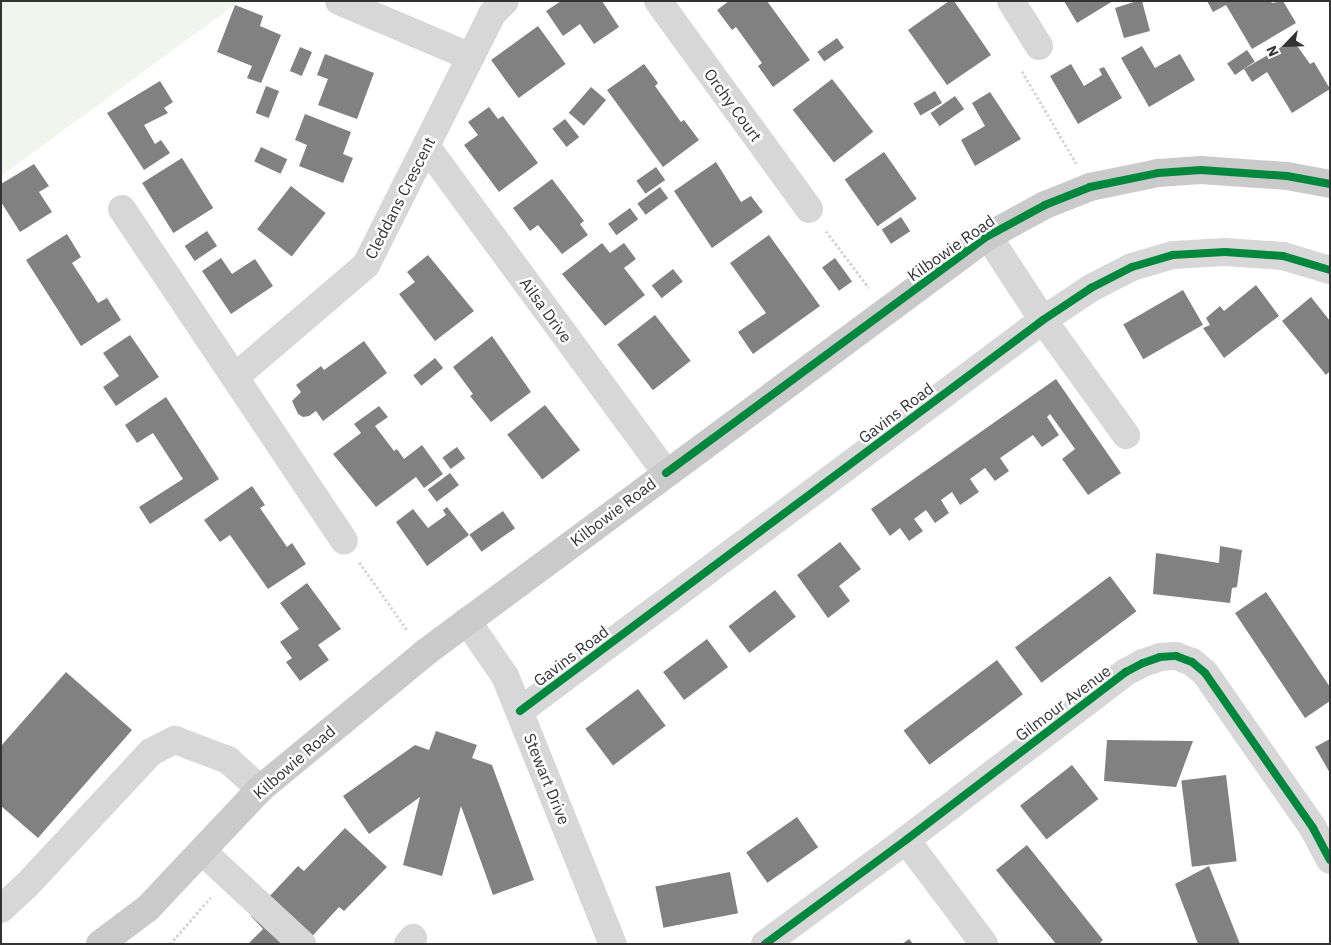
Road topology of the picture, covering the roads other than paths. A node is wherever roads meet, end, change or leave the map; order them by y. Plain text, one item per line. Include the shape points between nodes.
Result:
1 (339, 1) edge
2 (505, 1) edge
3 (658, 1) edge
4 (1011, 1) edge
5 (1039, 46) road end
6 (471, 57) junction
7 (426, 146) junction
8 (1330, 184) edge
9 (122, 209) dead end
10 (809, 209) road end
11 (988, 236) junction
12 (1330, 270) edge
13 (1043, 320) junction
14 (235, 377) junction
15 (1126, 435) dead end
16 (666, 473) junction
17 (344, 540) road end
18 (467, 621) junction
19 (520, 711) junction
20 (260, 789) junction
21 (906, 840) junction
22 (202, 851) junction
23 (1330, 860) edge
24 (1, 909) edge
25 (100, 944) edge
26 (302, 944) edge
27 (613, 944) edge
28 (766, 944) edge
29 (984, 944) edge

1 - 6 street
2 - 6 street, Cleddans Crescent via 492,14
3 - 10 street, Orchy Court
4 - 5 street
6 - 7 street, Cleddans Crescent
7 - 14 street, Cleddans Crescent via 366,265
7 - 16 street, Ailsa Drive
8 - 11 main road, Kilbowie Road via 1287,176 1201,170 1158,173 1090,187 1045,205
9 - 14 street
11 - 13 street
11 - 16 main road, Kilbowie Road
12 - 13 street, Gavins Road via 1283,256 1225,252 1173,255 1132,267 1091,288
13 - 15 street
13 - 19 street, Gavins Road
14 - 17 street
16 - 18 main road, Kilbowie Road
18 - 19 street, Stewart Drive via 505,676
18 - 20 main road, Kilbowie Road
19 - 27 street, Stewart Drive
20 - 22 main road, Kilbowie Road
20 - 24 street via 228,760 175,740 151,752
21 - 23 street, Gilmour Avenue via 1126,672 1160,657 1176,656 1192,662 1205,673 1312,828
21 - 28 street, Gilmour Avenue
21 - 29 street
22 - 25 main road, Kilbowie Road via 148,908
22 - 26 street

